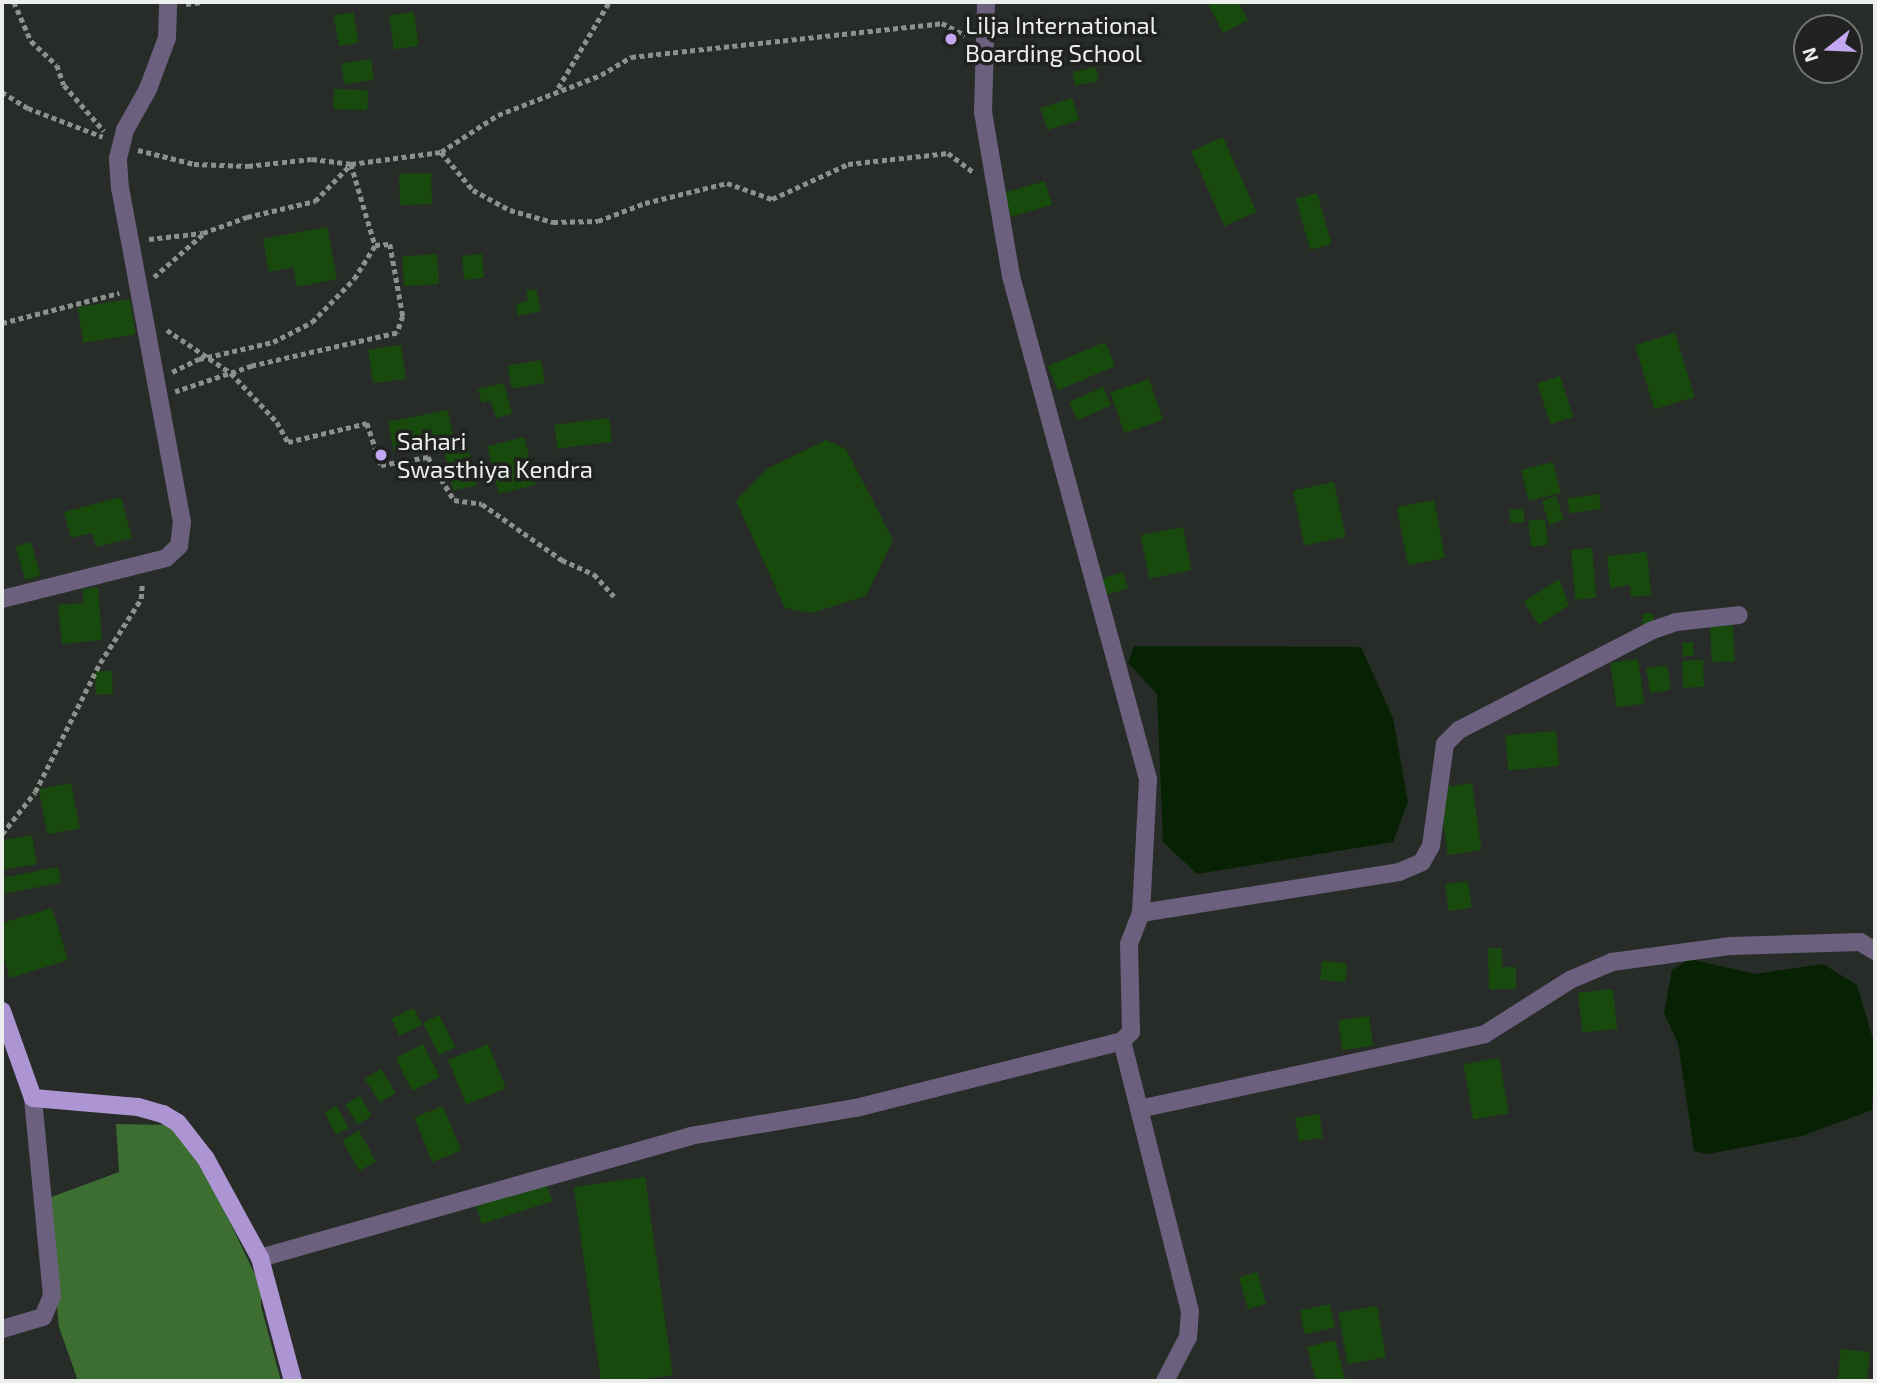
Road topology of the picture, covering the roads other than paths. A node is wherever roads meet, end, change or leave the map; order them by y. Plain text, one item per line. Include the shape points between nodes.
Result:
1 (168, 2) edge
2 (986, 2) edge
3 (2, 599) edge
4 (1739, 615) dead end
5 (1141, 913) junction
6 (1875, 951) edge
7 (2, 1011) edge
8 (1122, 1041) junction
9 (33, 1098) junction
10 (1139, 1109) junction
11 (260, 1258) junction
12 (2, 1329) edge
13 (293, 1381) edge
14 (1165, 1381) edge

1 - 3 street via 167,38 121,145 120,189 181,535 174,554
2 - 5 street via 983,113 1011,276 1148,779
4 - 5 street via 1676,622 1653,630 1460,730 1445,744 1431,846 1422,862 1399,872
5 - 8 street via 1129,944 1132,1023
6 - 10 street via 1860,942 1731,946 1612,962 1570,980 1485,1034
7 - 9 main road
8 - 10 street
8 - 11 street via 856,1108 690,1136
9 - 11 main road via 138,1107 178,1123 206,1159
9 - 12 street via 52,1296 43,1317
10 - 14 street via 1190,1311 1188,1337
11 - 13 main road

